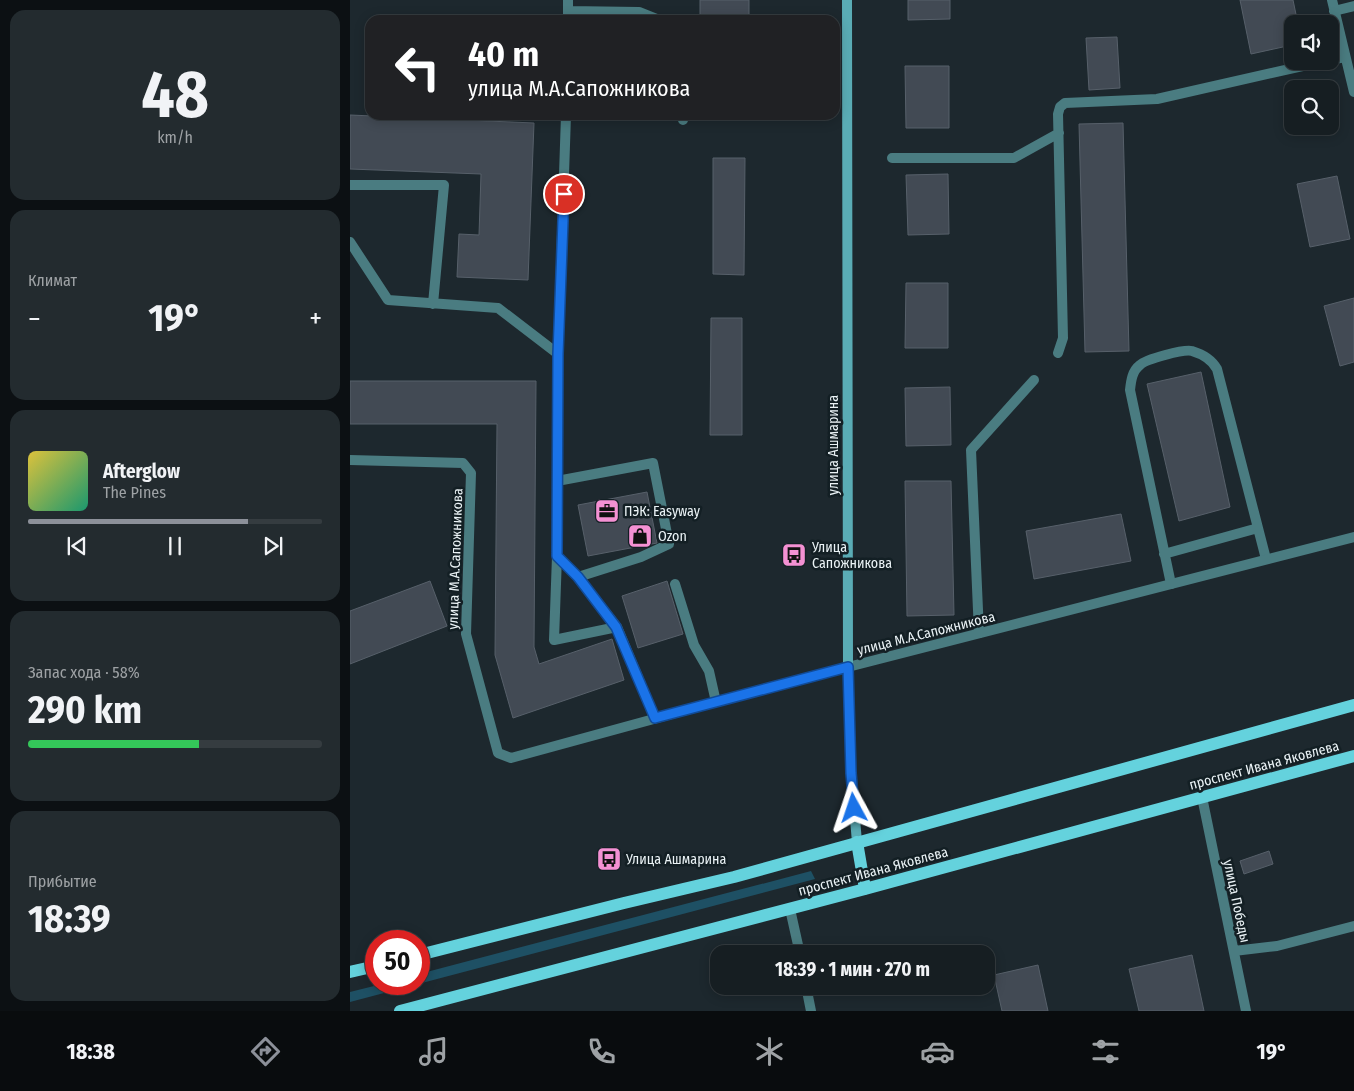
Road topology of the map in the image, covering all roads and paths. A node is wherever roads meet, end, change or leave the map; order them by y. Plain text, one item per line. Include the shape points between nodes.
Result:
1 (847, 0) edge
2 (1332, 0) edge
3 (1354, 6) edge
4 (568, 10) edge
5 (1334, 11) junction
6 (646, 15) edge
7 (1345, 57) junction
8 (1339, 58) edge
9 (1287, 70) edge
10 (1354, 92) edge
11 (566, 120) edge
12 (1059, 133) junction
13 (892, 158) dead end
14 (350, 185) edge
15 (350, 242) edge
16 (433, 304) junction
17 (1058, 353) dead end
18 (558, 354) junction
19 (1034, 380) dead end
20 (350, 460) edge
21 (558, 481) junction
22 (1258, 528) junction
23 (1354, 537) edge
24 (1164, 554) junction
25 (557, 556) junction
26 (1266, 559) junction
27 (578, 577) junction
28 (675, 584) dead end
29 (1171, 584) junction
30 (616, 627) junction
31 (979, 633) junction
32 (848, 667) junction
33 (716, 702) junction
34 (1354, 705) edge
35 (655, 718) junction
36 (1354, 756) edge
37 (1202, 797) junction
38 (857, 842) junction
39 (865, 889) junction
40 (790, 909) junction
41 (1354, 926) edge
42 (798, 945) edge
43 (1234, 951) junction
44 (430, 952) edge
45 (365, 969) edge
46 (350, 972) edge
47 (808, 995) edge
48 (400, 1011) edge
49 (811, 1011) edge
50 (1246, 1011) edge

1 - 32 main road, улица Ашмарина
2 - 5 street
3 - 5 street
4 - 6 street via 639,12
5 - 7 street
7 - 8 street
7 - 10 street
9 - 12 street via 1157,100 1066,103 1058,114
11 - 18 street
12 - 13 street via 1014,158
12 - 17 street via 1063,338
14 - 16 street via 444,185
15 - 16 street via 388,300
16 - 18 street via 498,308
18 - 21 street
19 - 31 street via 971,450
20 - 35 street, улица М.А.Сапожникова via 463,463 472,474 466,634 498,753 511,758
21 - 25 street
21 - 27 street via 653,463 669,544 641,557
22 - 24 street
22 - 24 street via 1214,363 1192,351 1147,360 1134,372 1130,390
22 - 26 street
23 - 26 street, улица М.А.Сапожникова
24 - 29 street
25 - 27 street
25 - 30 street via 554,640
26 - 29 street, улица М.А.Сапожникова
27 - 30 street
28 - 33 street via 694,645 709,671
29 - 31 street, улица М.А.Сапожникова
30 - 35 street
31 - 32 street, улица М.А.Сапожникова
32 - 33 street, улица М.А.Сапожникова
32 - 38 main road, улица Ашмарина
33 - 35 street, улица М.А.Сапожникова
34 - 38 main road
36 - 37 main road, проспект Ивана Яковлева
37 - 39 main road, проспект Ивана Яковлева
37 - 43 street, улица Победы
38 - 39 main road, улица Ашмарина
38 - 44 main road via 734,877
39 - 40 main road, проспект Ивана Яковлева
40 - 42 street
40 - 48 main road, проспект Ивана Яковлева
41 - 43 street via 1277,946
43 - 50 street, улица Победы
45 - 46 main road
47 - 49 street

